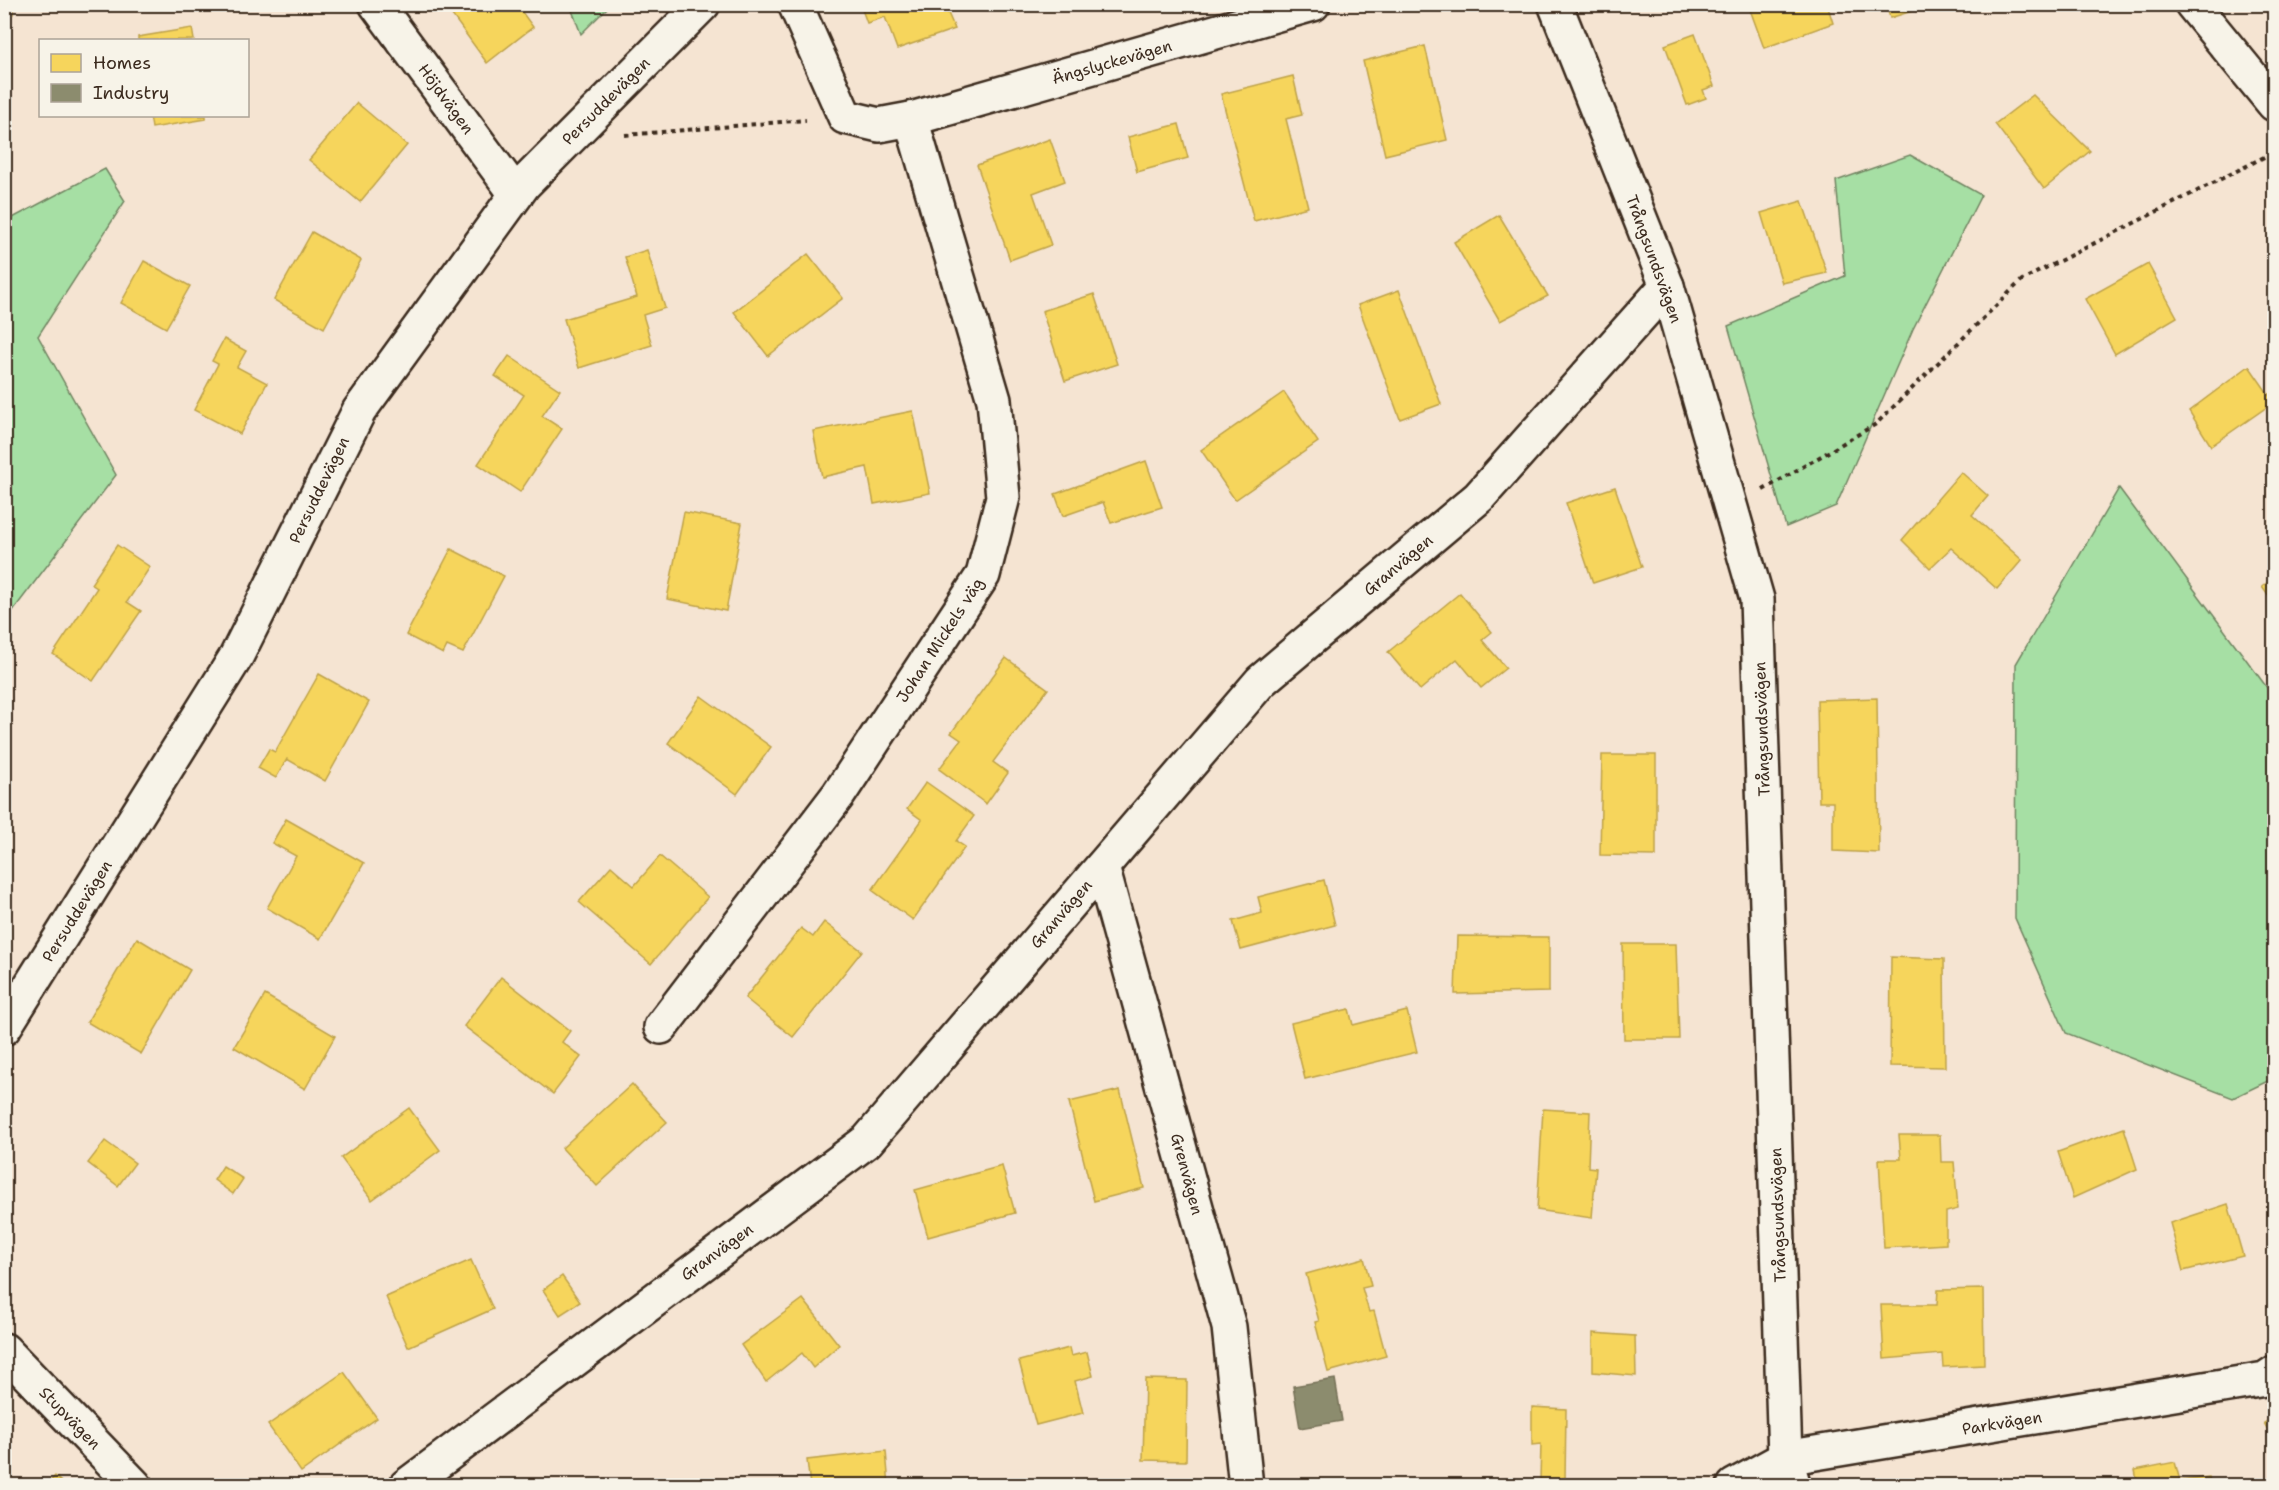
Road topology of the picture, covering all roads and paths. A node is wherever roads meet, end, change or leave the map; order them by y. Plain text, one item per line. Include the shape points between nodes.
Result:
1 (376, 4) edge
2 (703, 4) edge
3 (795, 4) edge
4 (1313, 4) edge
5 (1555, 4) edge
6 (2192, 4) edge
7 (2274, 105) edge
8 (845, 117) junction
9 (911, 120) junction
10 (567, 139) junction
11 (2274, 152) edge
12 (516, 194) junction
13 (1667, 286) junction
14 (1731, 508) junction
15 (1102, 867) junction
16 (661, 1027) dead end
17 (4, 1028) edge
18 (4, 1350) edge
19 (2274, 1373) edge
20 (1789, 1472) edge
21 (135, 1485) edge
22 (406, 1485) edge
23 (1246, 1485) edge
24 (1734, 1485) edge

1 - 12 street, Höjdvägen
2 - 10 street, Persuddevägen
3 - 8 street
4 - 9 street, Ängslyckevägen
5 - 13 street, Trångsundsvägen
6 - 7 street
8 - 9 street, Ängslyckevägen via 879,125
8 - 10 path
9 - 16 street, Johan Mickels väg via 994,400 1003,497 983,576 838,794
10 - 12 street, Persuddevägen
11 - 14 path via 2022,280 1876,424
12 - 17 street, Persuddevägen via 358,411 236,657
13 - 14 street, Trångsundsvägen
13 - 15 street, Granvägen via 1479,497 1261,681
14 - 20 street, Trångsundsvägen via 1757,599
15 - 22 street, Granvägen via 867,1141
15 - 23 street, Grenvägen via 1229,1327
18 - 21 street, Stupvägen
19 - 20 street, Parkvägen via 2265,1379
20 - 24 street, Parkvägen

